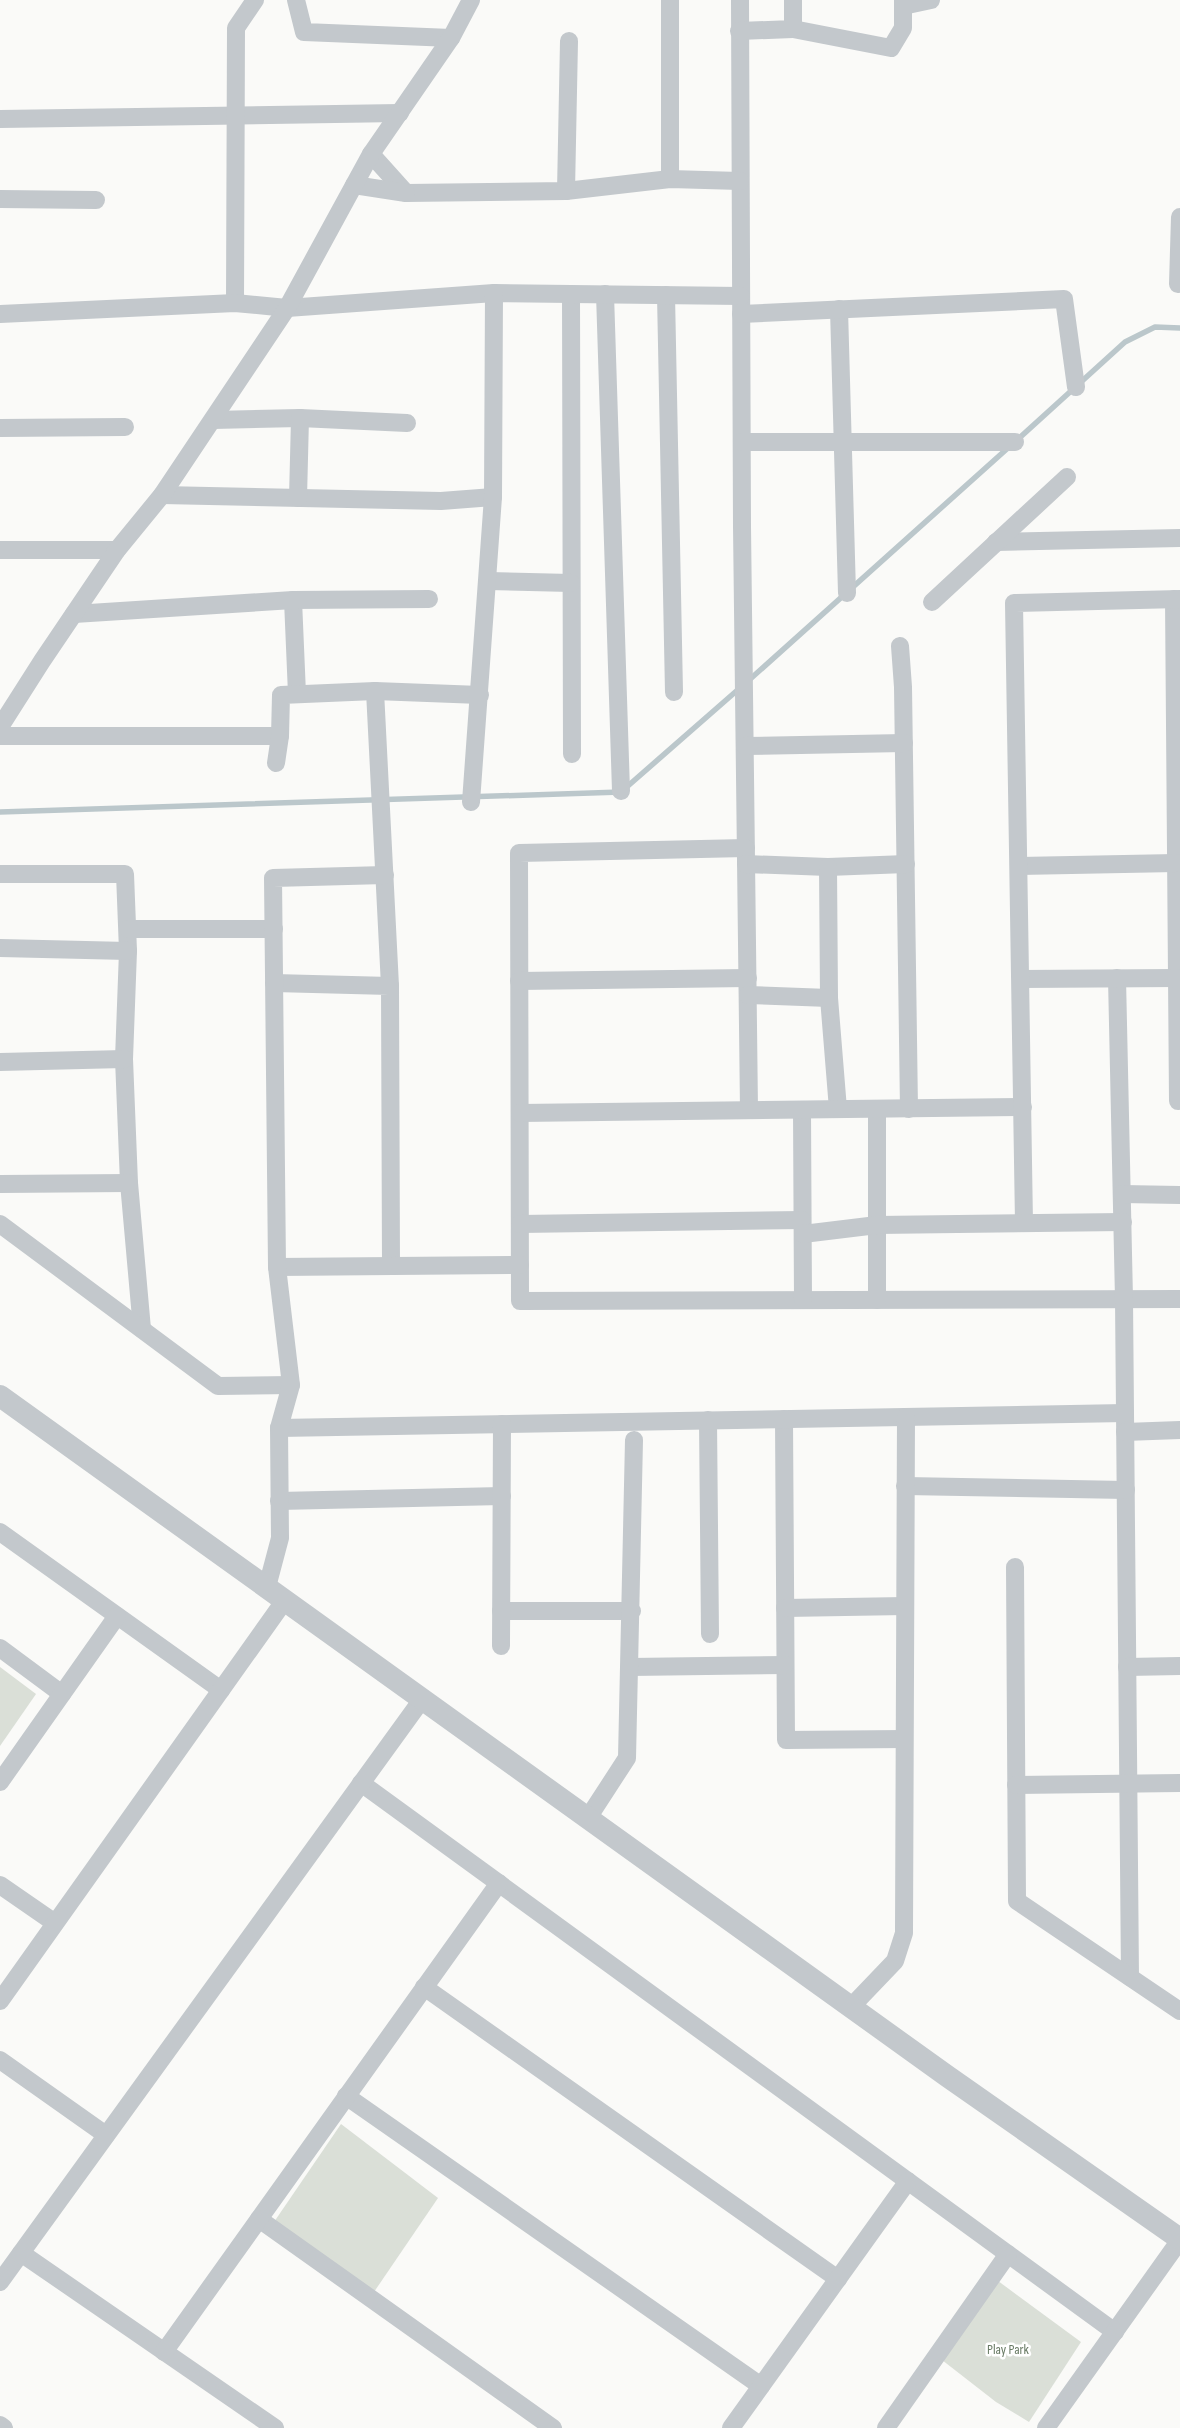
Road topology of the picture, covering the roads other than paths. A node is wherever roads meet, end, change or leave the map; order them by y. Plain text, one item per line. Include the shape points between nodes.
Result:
1 (256, 0) edge
2 (296, 0) edge
3 (471, 0) edge
4 (670, 0) edge
5 (740, 0) edge
6 (793, 0) edge
7 (931, 0) edge
8 (903, 3) edge
9 (793, 29) junction
10 (739, 32) junction
11 (451, 38) junction
12 (569, 41) dead end
13 (400, 113) junction
14 (235, 116) junction
15 (0, 119) edge
16 (371, 154) junction
17 (670, 179) junction
18 (740, 180) junction
19 (354, 185) junction
20 (566, 191) junction
21 (406, 192) junction
22 (0, 199) edge
23 (96, 200) dead end
24 (1180, 217) edge
25 (1178, 284) dead end
26 (494, 292) junction
27 (571, 294) junction
28 (605, 294) junction
29 (666, 295) junction
30 (741, 296) junction
31 (235, 303) junction
32 (287, 308) junction
33 (839, 309) junction
34 (0, 314) edge
35 (741, 314) junction
36 (1076, 387) dead end
37 (300, 418) junction
38 (213, 420) junction
39 (407, 423) dead end
40 (125, 427) dead end
41 (0, 428) edge
42 (742, 442) junction
43 (843, 442) junction
44 (1015, 442) dead end
45 (1067, 477) dead end
46 (162, 496) junction
47 (493, 497) junction
48 (298, 498) junction
49 (1180, 538) edge
50 (996, 542) junction
51 (0, 550) edge
52 (117, 550) junction
53 (488, 581) junction
54 (571, 583) junction
55 (848, 593) dead end
56 (429, 599) dead end
57 (1177, 599) edge
58 (293, 600) junction
59 (932, 602) dead end
60 (74, 614) junction
61 (900, 646) dead end
62 (375, 691) junction
63 (674, 692) dead end
64 (297, 694) junction
65 (480, 695) junction
66 (0, 727) edge
67 (0, 736) edge
68 (280, 736) junction
69 (904, 743) junction
70 (745, 746) junction
71 (572, 754) dead end
72 (276, 763) dead end
73 (1178, 791) edge
74 (621, 792) dead end
75 (471, 802) dead end
76 (746, 856) junction
77 (1176, 863) junction
78 (906, 864) junction
79 (1019, 866) junction
80 (828, 867) junction
81 (0, 874) edge
82 (385, 875) junction
83 (128, 929) junction
84 (274, 929) junction
85 (0, 948) edge
86 (128, 951) junction
87 (1117, 978) junction
88 (1177, 978) junction
89 (1020, 979) junction
90 (520, 981) junction
91 (274, 983) junction
92 (390, 986) junction
93 (748, 987) junction
94 (829, 998) junction
95 (124, 1059) junction
96 (0, 1062) edge
97 (1178, 1101) dead end
98 (1023, 1107) junction
99 (877, 1109) junction
100 (909, 1109) junction
101 (749, 1110) junction
102 (802, 1110) junction
103 (838, 1110) junction
104 (520, 1113) junction
105 (129, 1182) junction
106 (0, 1184) edge
107 (1122, 1194) junction
108 (1180, 1195) edge
109 (1123, 1222) junction
110 (1024, 1223) junction
111 (0, 1224) edge
112 (520, 1224) junction
113 (877, 1224) junction
114 (802, 1227) junction
115 (520, 1265) junction
116 (391, 1266) junction
117 (277, 1267) junction
118 (1124, 1299) junction
119 (1180, 1299) edge
120 (803, 1300) junction
121 (878, 1300) junction
122 (142, 1329) junction
123 (290, 1386) junction
124 (0, 1396) edge
125 (1125, 1413) junction
126 (906, 1417) junction
127 (784, 1419) junction
128 (708, 1420) junction
129 (502, 1424) junction
130 (278, 1428) junction
131 (1180, 1430) edge
132 (1125, 1432) junction
133 (634, 1440) dead end
134 (905, 1486) junction
135 (1126, 1490) junction
136 (502, 1496) junction
137 (279, 1501) junction
138 (0, 1532) edge
139 (1015, 1567) dead end
140 (276, 1594) junction
141 (905, 1606) junction
142 (785, 1608) junction
143 (632, 1610) junction
144 (501, 1611) junction
145 (117, 1616) junction
146 (710, 1634) dead end
147 (501, 1646) dead end
148 (0, 1648) edge
149 (785, 1665) junction
150 (1180, 1666) edge
151 (630, 1667) junction
152 (1127, 1667) junction
153 (222, 1690) junction
154 (62, 1694) junction
155 (423, 1698) junction
156 (904, 1739) junction
157 (0, 1782) edge
158 (361, 1783) junction
159 (1180, 1783) edge
160 (1128, 1784) junction
161 (1016, 1785) junction
162 (588, 1818) junction
163 (499, 1883) junction
164 (0, 1885) edge
165 (55, 1923) junction
166 (1130, 1976) junction
167 (424, 1987) junction
168 (0, 2001) edge
169 (851, 2007) junction
170 (1180, 2011) edge
171 (0, 2060) edge
172 (346, 2096) junction
173 (106, 2135) junction
174 (908, 2181) junction
175 (259, 2219) junction
176 (1180, 2240) edge
177 (21, 2253) junction
178 (1008, 2254) junction
179 (838, 2279) junction
180 (0, 2282) edge
181 (1115, 2332) junction
182 (164, 2352) junction
183 (761, 2386) junction
184 (0, 2425) edge
185 (4, 2428) edge
186 (275, 2428) edge
187 (553, 2428) edge
188 (731, 2428) edge
189 (886, 2428) edge
190 (1046, 2428) edge

1 - 14 street via 236,28
2 - 11 street via 304,32
3 - 11 street
4 - 17 street
5 - 10 street
6 - 9 street
7 - 8 street
8 - 9 street via 903,28 891,48
9 - 10 street
10 - 18 street
11 - 13 street
12 - 20 street
13 - 14 street
13 - 16 street
14 - 15 street
14 - 31 street
16 - 19 street
16 - 21 street
17 - 18 street
17 - 20 street
18 - 30 street
19 - 21 street
19 - 32 street
20 - 21 street
22 - 23 street
24 - 25 street
26 - 27 street
26 - 32 street
26 - 47 street
27 - 28 street
27 - 54 street
28 - 29 street
28 - 74 street
29 - 30 street
29 - 63 street
30 - 35 street
31 - 32 street
31 - 34 street
32 - 38 street
33 - 35 street
33 - 36 street via 1064,299
33 - 43 street
35 - 42 street
37 - 38 street
37 - 39 street
37 - 48 street
38 - 46 street
40 - 41 street
42 - 43 street
42 - 70 street
43 - 44 street
43 - 55 street
45 - 50 street
46 - 48 street
46 - 52 street
47 - 48 street via 441,501
47 - 53 street
49 - 50 street
50 - 59 street
51 - 52 street
52 - 60 street
53 - 54 street
53 - 65 street
54 - 71 street
56 - 58 street
57 - 73 street
57 - 79 street via 1014,603
58 - 60 street
58 - 64 street
60 - 66 street
61 - 69 street
62 - 64 street
62 - 65 street
62 - 82 street
64 - 68 street via 281,694
65 - 75 street
67 - 68 street
68 - 72 street
69 - 70 street
69 - 78 street
70 - 76 street
73 - 77 street
76 - 80 street
76 - 90 street via 519,853
76 - 93 street
77 - 79 street
77 - 88 street
78 - 80 street
78 - 100 street
79 - 89 street
80 - 94 street
81 - 83 street via 125,874
82 - 84 street via 273,878
82 - 92 street
83 - 84 street
83 - 86 street
84 - 91 street
85 - 86 street
86 - 95 street
87 - 88 street
87 - 89 street
87 - 107 street
88 - 97 street
89 - 98 street
90 - 93 street
90 - 104 street
91 - 92 street
91 - 117 street
92 - 116 street
93 - 94 street
93 - 101 street
94 - 103 street
95 - 96 street
95 - 105 street
98 - 100 street
98 - 110 street
99 - 100 street
99 - 103 street
99 - 113 street
101 - 102 street
101 - 104 street
102 - 103 street
102 - 114 street
104 - 112 street
105 - 106 street
105 - 122 street
107 - 108 street
107 - 109 street
109 - 110 street
109 - 118 street
110 - 113 street
111 - 122 street
112 - 114 street
112 - 115 street
113 - 114 street
113 - 121 street
114 - 120 street
115 - 116 street
115 - 120 street via 520,1301
116 - 117 street
117 - 123 street
118 - 119 street
118 - 121 street
118 - 125 street
120 - 121 street
122 - 123 street via 218,1386
123 - 130 street
124 - 140 street
125 - 126 street
125 - 132 street
126 - 127 street
126 - 134 street
127 - 128 street
127 - 142 street
128 - 129 street
128 - 146 street
129 - 130 street
129 - 136 street
130 - 137 street
131 - 132 street
132 - 135 street
133 - 143 street
134 - 135 street
134 - 141 street
135 - 152 street
136 - 137 street
136 - 144 street
137 - 140 street
138 - 145 street
139 - 161 street
140 - 153 street
140 - 155 street
141 - 142 street
141 - 156 street
142 - 149 street
143 - 144 street
143 - 151 street
144 - 147 street
145 - 153 street
145 - 154 street
148 - 154 street
149 - 151 street
149 - 156 street via 786,1740
150 - 152 street
151 - 162 street via 627,1758
152 - 160 street
153 - 165 street
154 - 157 street
155 - 158 street
155 - 162 street
156 - 169 street via 904,1933 895,1961
158 - 163 street
158 - 173 street
159 - 160 street
160 - 161 street
160 - 166 street
161 - 166 street via 1016,1901
162 - 169 street
163 - 167 street
163 - 174 street
164 - 165 street
165 - 168 street
166 - 170 street
167 - 172 street
167 - 179 street
169 - 176 street
171 - 173 street
172 - 175 street
172 - 183 street
173 - 177 street
174 - 178 street
174 - 179 street
175 - 182 street
175 - 187 street
176 - 181 street
177 - 180 street
177 - 182 street
178 - 181 street
178 - 189 street
179 - 183 street
181 - 190 street
182 - 186 street
183 - 188 street
184 - 185 street

